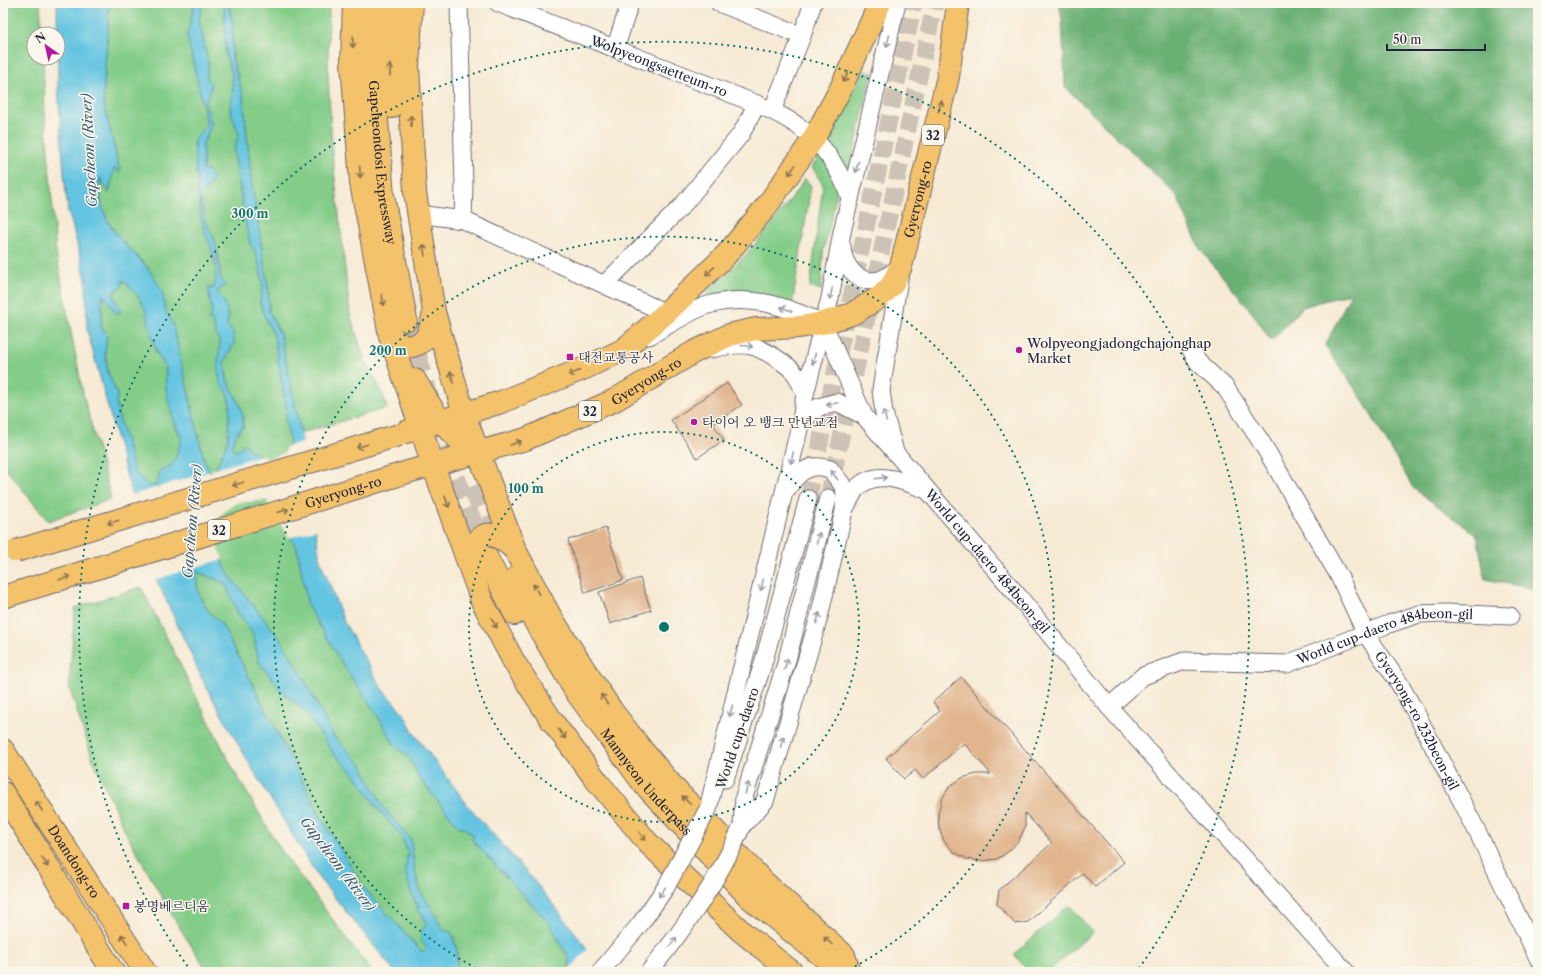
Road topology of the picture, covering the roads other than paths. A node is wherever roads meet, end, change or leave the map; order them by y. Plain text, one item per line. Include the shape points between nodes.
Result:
1 (354, 3) edge
2 (374, 3) edge
3 (391, 3) edge
4 (412, 3) edge
5 (459, 3) edge
6 (498, 3) edge
7 (630, 3) edge
8 (813, 3) edge
9 (880, 3) edge
10 (897, 3) edge
11 (958, 3) edge
12 (728, 5) edge
13 (802, 36) junction
14 (615, 49) junction
15 (764, 108) junction
16 (814, 138) junction
17 (850, 197) junction
18 (418, 214) junction
19 (463, 220) junction
20 (842, 232) junction
21 (896, 270) junction
22 (605, 284) junction
23 (666, 313) junction
24 (419, 316) junction
25 (822, 323) junction
26 (390, 336) junction
27 (623, 350) junction
28 (694, 352) junction
29 (1192, 352) dead end
30 (805, 394) junction
31 (464, 414) junction
32 (864, 416) junction
33 (801, 420) junction
34 (421, 428) junction
35 (478, 454) junction
36 (895, 454) junction
37 (433, 466) junction
38 (928, 491) junction
39 (784, 494) junction
40 (828, 498) tunnel mouth
41 (808, 499) tunnel mouth
42 (844, 511) junction
43 (10, 553) edge
44 (501, 553) junction
45 (473, 577) junction
46 (3, 597) edge
47 (1510, 616) dead end
48 (1366, 634) junction
49 (1108, 708) junction
50 (3, 750) edge
51 (3, 793) edge
52 (708, 809) junction
53 (742, 826) junction
54 (1538, 958) edge
55 (113, 972) edge
56 (145, 972) edge
57 (600, 972) edge
58 (649, 972) edge
59 (792, 972) edge
60 (819, 972) edge
61 (842, 972) edge
62 (849, 972) edge
63 (1346, 972) edge

1 -> 26 main road via 352,62 361,183
2 - 24 main road, Gapcheondosi Expressway via 374,70 383,196
24 -> 3 main road, Gapcheondosi Expressway via 396,209 389,75
18 -> 4 main road via 408,66
5 - 19 street
6 - 14 street, Wolpyeongsaetteum-ro
7 - 14 street
8 - 13 street
9 -> 16 main road via 840,90
10 -> 17 street
21 -> 11 main road, Gyeryong-ro / 32 via 948,77
12 - 13 street
13 - 15 street
14 - 15 street, Wolpyeongsaetteum-ro
15 - 16 street, Wolpyeongsaetteum-ro via 794,122
15 - 22 street via 682,206
16 - 17 street, Wolpyeongsaetteum-ro via 835,164
16 -> 23 main road via 766,207 726,255
17 - 20 street
18 - 19 street
24 -> 18 main road
19 - 22 street
20 - 21 street via 844,260 855,275 879,280
20 -> 25 street via 830,298
21 - 25 main road, Gyeryong-ro / 32 via 892,285 880,297 852,314
36 -> 21 street via 881,390
22 - 23 street
23 - 27 main road
24 - 26 main road via 430,330 420,344 404,347
31 -> 24 main road
25 -> 27 street via 777,305 743,299 707,305
25 - 28 main road, Gyeryong-ro / 32 via 756,329 729,335
25 -> 30 street
25 - 32 street
26 - 34 main road
26 - 35 main road via 442,424
27 -> 31 main road via 585,368
28 -> 30 street via 729,345 752,346 788,367 795,374
35 -> 28 main road, Gyeryong-ro / 32 via 526,439 615,400
29 - 48 street, Gyeryong-ro 232beon-gil via 1198,362 1225,387 1265,448 1339,576
30 - 33 street
31 - 34 main road
31 - 35 main road
32 -> 33 street via 837,402 818,407
32 - 36 street, World cup-daero 484beon-gil
33 -> 39 street
34 - 37 main road
34 -> 43 main road, bridge
35 - 37 main road, Gyeryong-ro / 32
35 - 44 main road
36 - 38 street, World cup-daero 484beon-gil
37 -> 45 main road
46 -> 37 main road, Gyeryong-ro / 32
42 -> 38 street via 856,489 868,480 885,477 903,480
38 - 49 street, World cup-daero 484beon-gil via 1019,597
42 -> 39 street via 844,491 830,469 823,467 806,469 792,481
39 -> 52 street
53 -> 40 street, World cup-daero via 744,797 787,660
41 - 52 street, World cup-daero via 760,671 724,784
53 -> 42 street via 765,801 819,617
44 - 45 main road via 504,539 494,534 483,536 474,547
44 - 60 main road, Mannyeon Underpass via 517,618 562,692 633,792 656,820 738,901
44 - 61 main road, Mannyeon Underpass via 534,620 576,692 643,783 750,898
62 -> 44 main road via 844,956 763,881 676,790 612,711 549,614
45 -> 59 main road via 482,601 514,662 552,721 597,781 648,843 742,932
47 - 48 street, World cup-daero 484beon-gil via 1419,614
48 - 49 street, World cup-daero 484beon-gil via 1287,664 1184,661 1143,676
48 - 54 street, Gyeryong-ro 232beon-gil via 1417,715 1477,831
49 - 63 street, World cup-daero 484beon-gil
56 -> 50 main road, Doandong-ro
51 -> 55 main road, Doandong-ro
52 -> 57 street, World cup-daero, bridge via 666,887 641,923
58 -> 53 street, World cup-daero, bridge via 697,910 729,857

